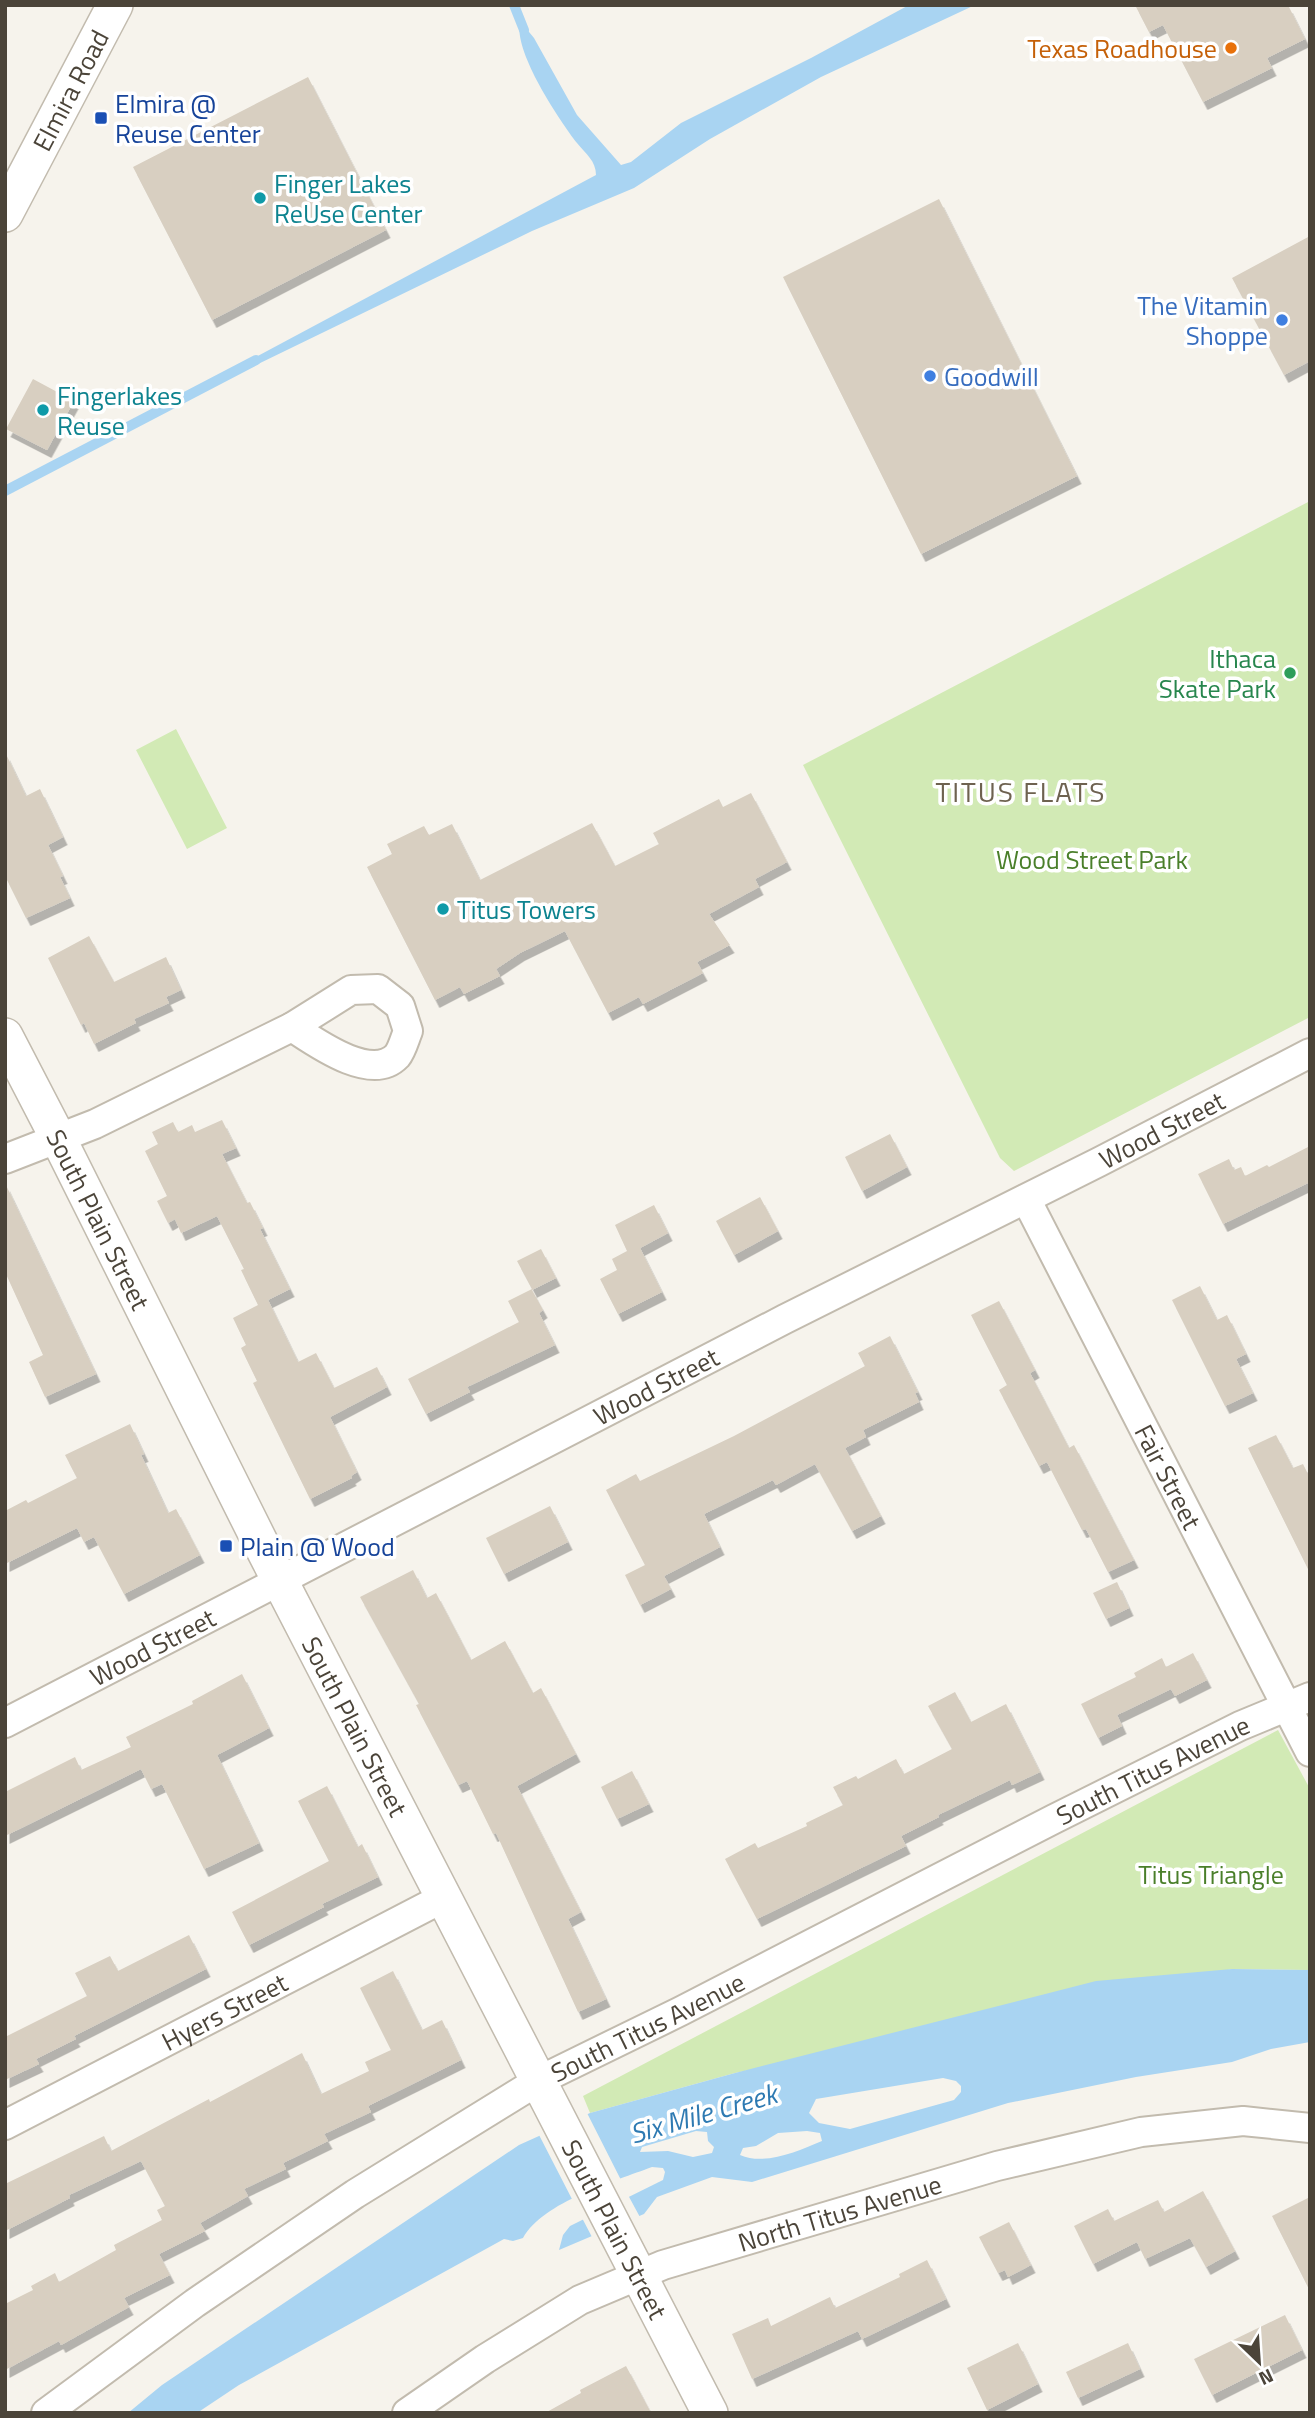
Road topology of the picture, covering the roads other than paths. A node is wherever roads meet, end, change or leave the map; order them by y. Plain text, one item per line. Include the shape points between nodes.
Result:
1 (115, 5) edge
2 (5, 214) edge
3 (292, 1027) dead end
4 (5, 1036) edge
5 (1310, 1052) edge
6 (60, 1140) junction
7 (5, 1159) edge
8 (1026, 1199) junction
9 (280, 1581) junction
10 (1298, 1701) edge
11 (5, 1723) edge
12 (1310, 1752) edge
13 (443, 1898) junction
14 (538, 2081) junction
15 (5, 2125) edge
16 (1310, 2128) edge
17 (640, 2276) junction
18 (46, 2413) edge
19 (407, 2413) edge
20 (710, 2413) edge

1 - 2 street, Elmira Road
3 - 6 street
4 - 6 street, South Plain Street
5 - 8 street, Wood Street
6 - 7 street
6 - 9 street, South Plain Street
8 - 9 street, Wood Street
8 - 10 street, Fair Street
9 - 11 street, Wood Street
9 - 13 street, South Plain Street
10 - 12 street, Fair Street
10 - 14 street, South Titus Avenue via 1066,1812
13 - 14 street, South Plain Street
13 - 15 street, Hyers Street
14 - 17 street, South Plain Street
14 - 18 street, South Titus Avenue via 355,2194 195,2303
16 - 17 street, North Titus Avenue via 1243,2121 1141,2132 997,2166 670,2263
17 - 19 street, North Titus Avenue via 580,2300
17 - 20 street, South Plain Street

